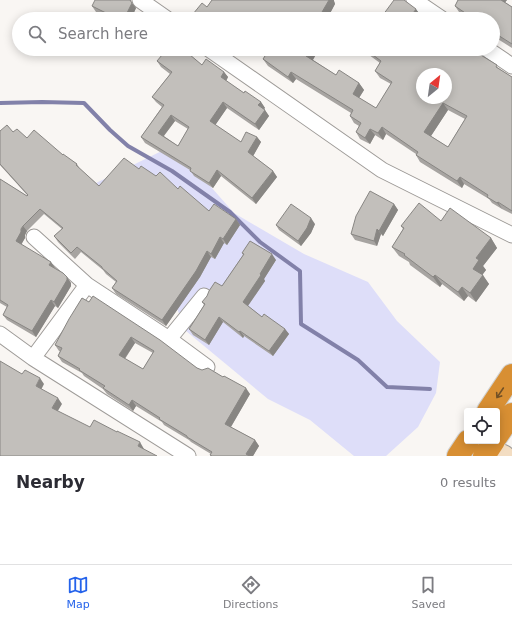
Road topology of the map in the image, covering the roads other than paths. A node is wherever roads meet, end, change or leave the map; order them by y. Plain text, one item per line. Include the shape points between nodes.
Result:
1 (140, 0) edge
2 (414, 0) edge
3 (157, 12) edge
4 (432, 12) edge
5 (219, 56) edge
6 (497, 56) edge
7 (512, 66) edge
8 (512, 235) edge
9 (34, 237) dead end
10 (87, 285) junction
11 (204, 296) dead end
12 (0, 334) edge
13 (169, 339) junction
14 (33, 358) junction
15 (207, 366) dead end
16 (512, 375) edge
17 (490, 408) edge
18 (466, 444) edge
19 (188, 456) edge
20 (458, 456) edge

1 - 3 street
2 - 4 street
5 - 8 street via 382,170
6 - 7 street
9 - 10 street
10 - 13 street
10 - 14 street
11 - 13 street
12 - 14 street
13 - 15 street
14 - 19 street
16 -> 17 highway
18 - 20 highway

